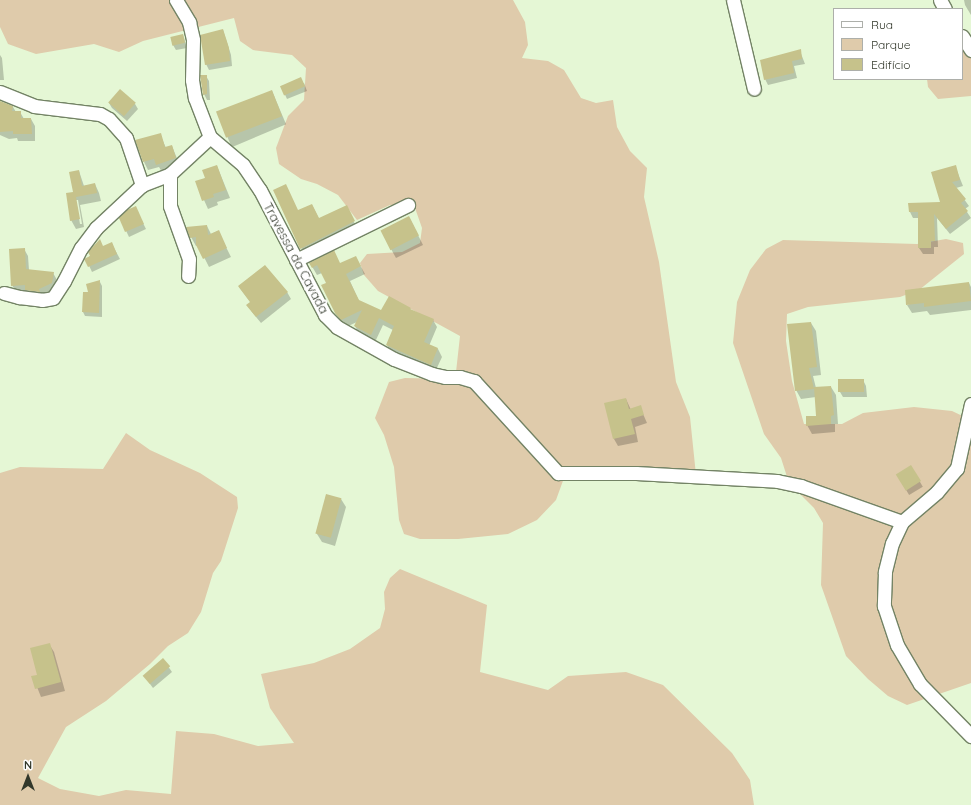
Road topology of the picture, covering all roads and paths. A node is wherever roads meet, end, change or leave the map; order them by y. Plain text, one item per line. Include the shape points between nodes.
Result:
1 (176, 0) edge
2 (733, 0) edge
3 (963, 38) edge
4 (971, 50) edge
5 (754, 90) dead end
6 (0, 92) edge
7 (210, 137) junction
8 (170, 174) junction
9 (142, 185) junction
10 (408, 204) dead end
11 (296, 260) junction
12 (188, 276) dead end
13 (4, 293) dead end
14 (971, 404) edge
15 (902, 522) junction
16 (971, 736) edge

1 - 7 street via 189,22 193,40 192,80 195,98
2 - 5 street
3 - 4 street
6 - 9 street via 34,106 100,114 109,118 126,138
7 - 8 street
7 - 11 street, Travessa da Cavada via 243,165 260,190
8 - 9 street
8 - 12 street via 170,206 189,260
9 - 13 street via 96,228 80,248 64,282 53,298 42,300
10 - 11 street
11 - 15 street, Travessa da Cavada via 325,315 337,327 394,359 432,374 474,380 558,472 636,473 777,481 801,486
14 - 15 street via 957,468 937,492
15 - 16 street via 892,542 885,572 884,606 896,645 920,684

